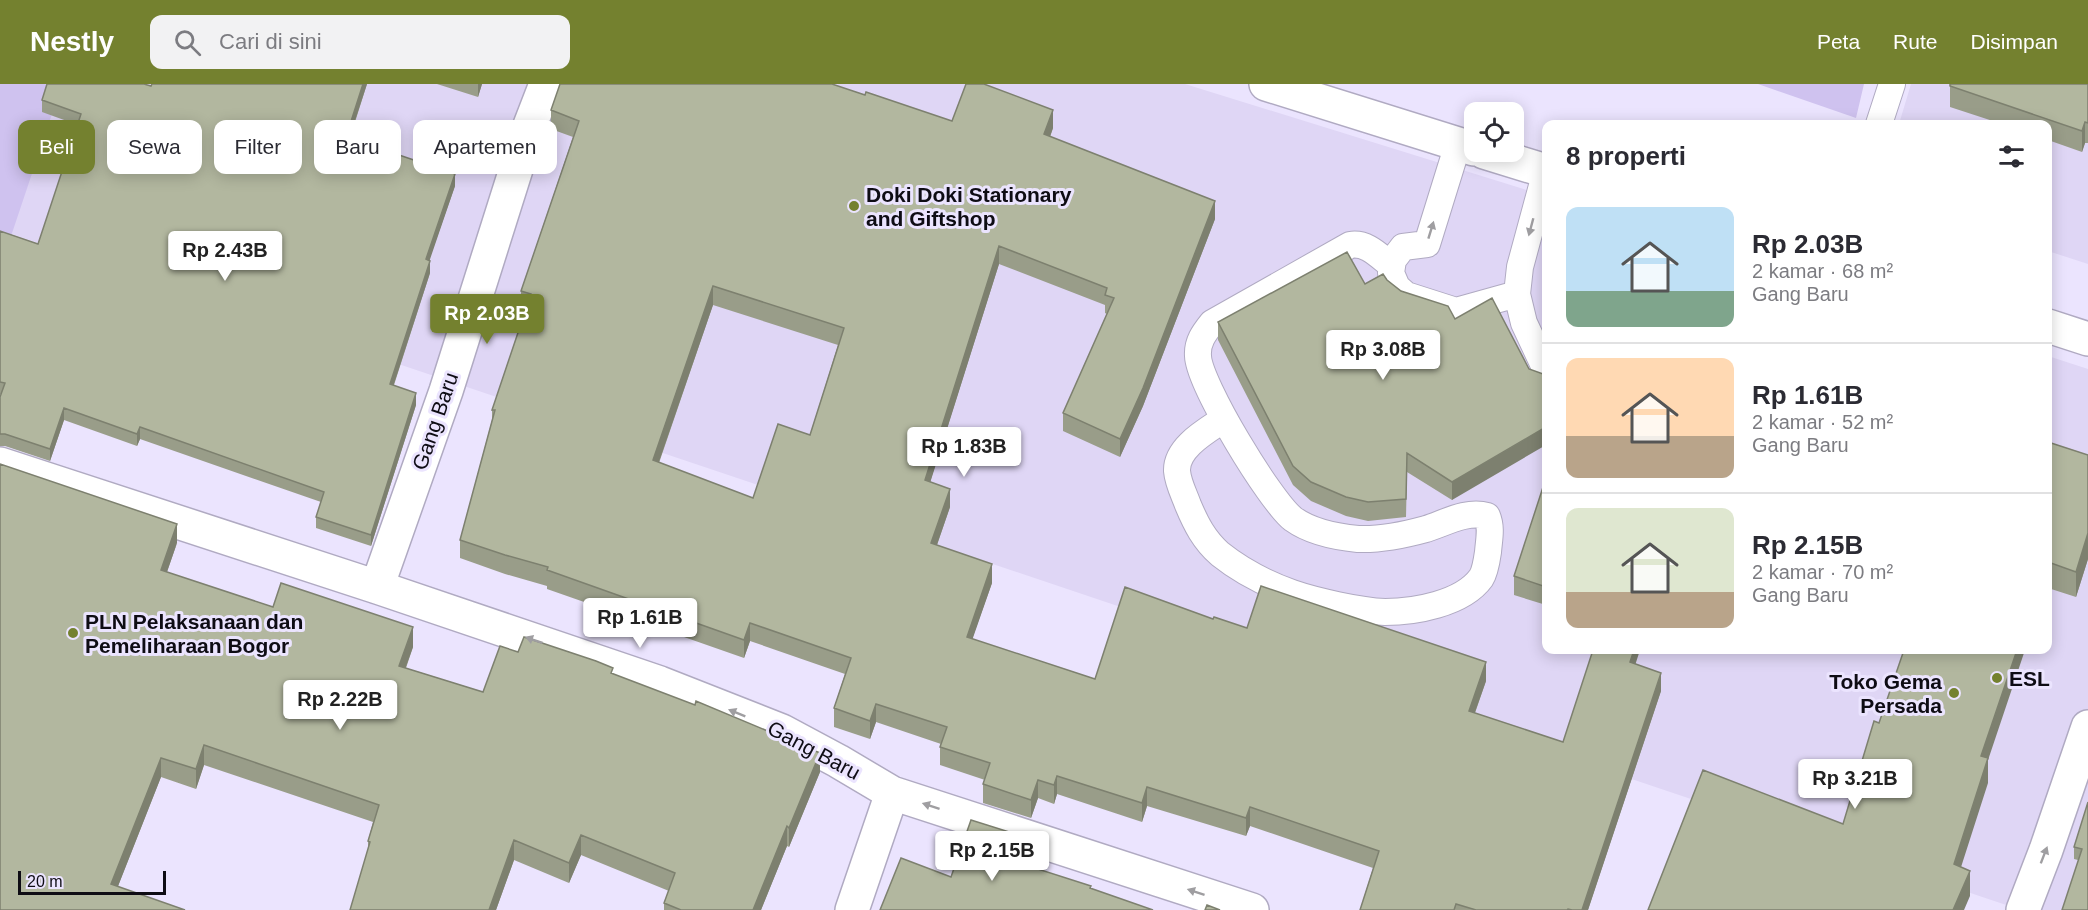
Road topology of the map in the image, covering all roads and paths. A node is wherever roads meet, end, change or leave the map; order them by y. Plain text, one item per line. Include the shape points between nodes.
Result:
1 (546, 84) edge
2 (1266, 84) edge
3 (1892, 84) edge
4 (1881, 120) edge
5 (1464, 146) edge
6 (1465, 162) edge
7 (1517, 162) edge
8 (1542, 170) edge
9 (1542, 186) edge
10 (1392, 266) junction
11 (1517, 294) junction
12 (2052, 327) edge
13 (2088, 339) edge
14 (1542, 361) edge
15 (1224, 419) junction
16 (0, 464) edge
17 (377, 587) junction
18 (2088, 727) edge
19 (892, 793) junction
20 (852, 910) edge
21 (1252, 910) edge
22 (2023, 910) edge

1 - 17 street, Gang Baru
2 - 5 street
3 - 4 lane
10 -> 6 lane via 1403,248 1427,243
7 - 8 street
9 -> 11 lane via 1520,267
10 - 11 lane via 1397,287 1406,295 1456,311
10 - 15 lane via 1359,243 1350,244 1212,323 1201,336 1197,353
11 - 14 lane via 1524,323
12 - 13 street
15 - 15 lane via 1272,497 1294,520 1323,533 1360,539 1391,537 1470,514 1487,516 1487,557 1481,577 1452,600 1384,612 1291,593 1252,575 1220,553 1198,529 1179,484 1177,468 1192,440
16 - 17 street, Gang Baru
19 -> 17 street, Gang Baru via 782,731 660,683
22 -> 18 street
19 - 20 street
21 -> 19 street, Gang Baru

